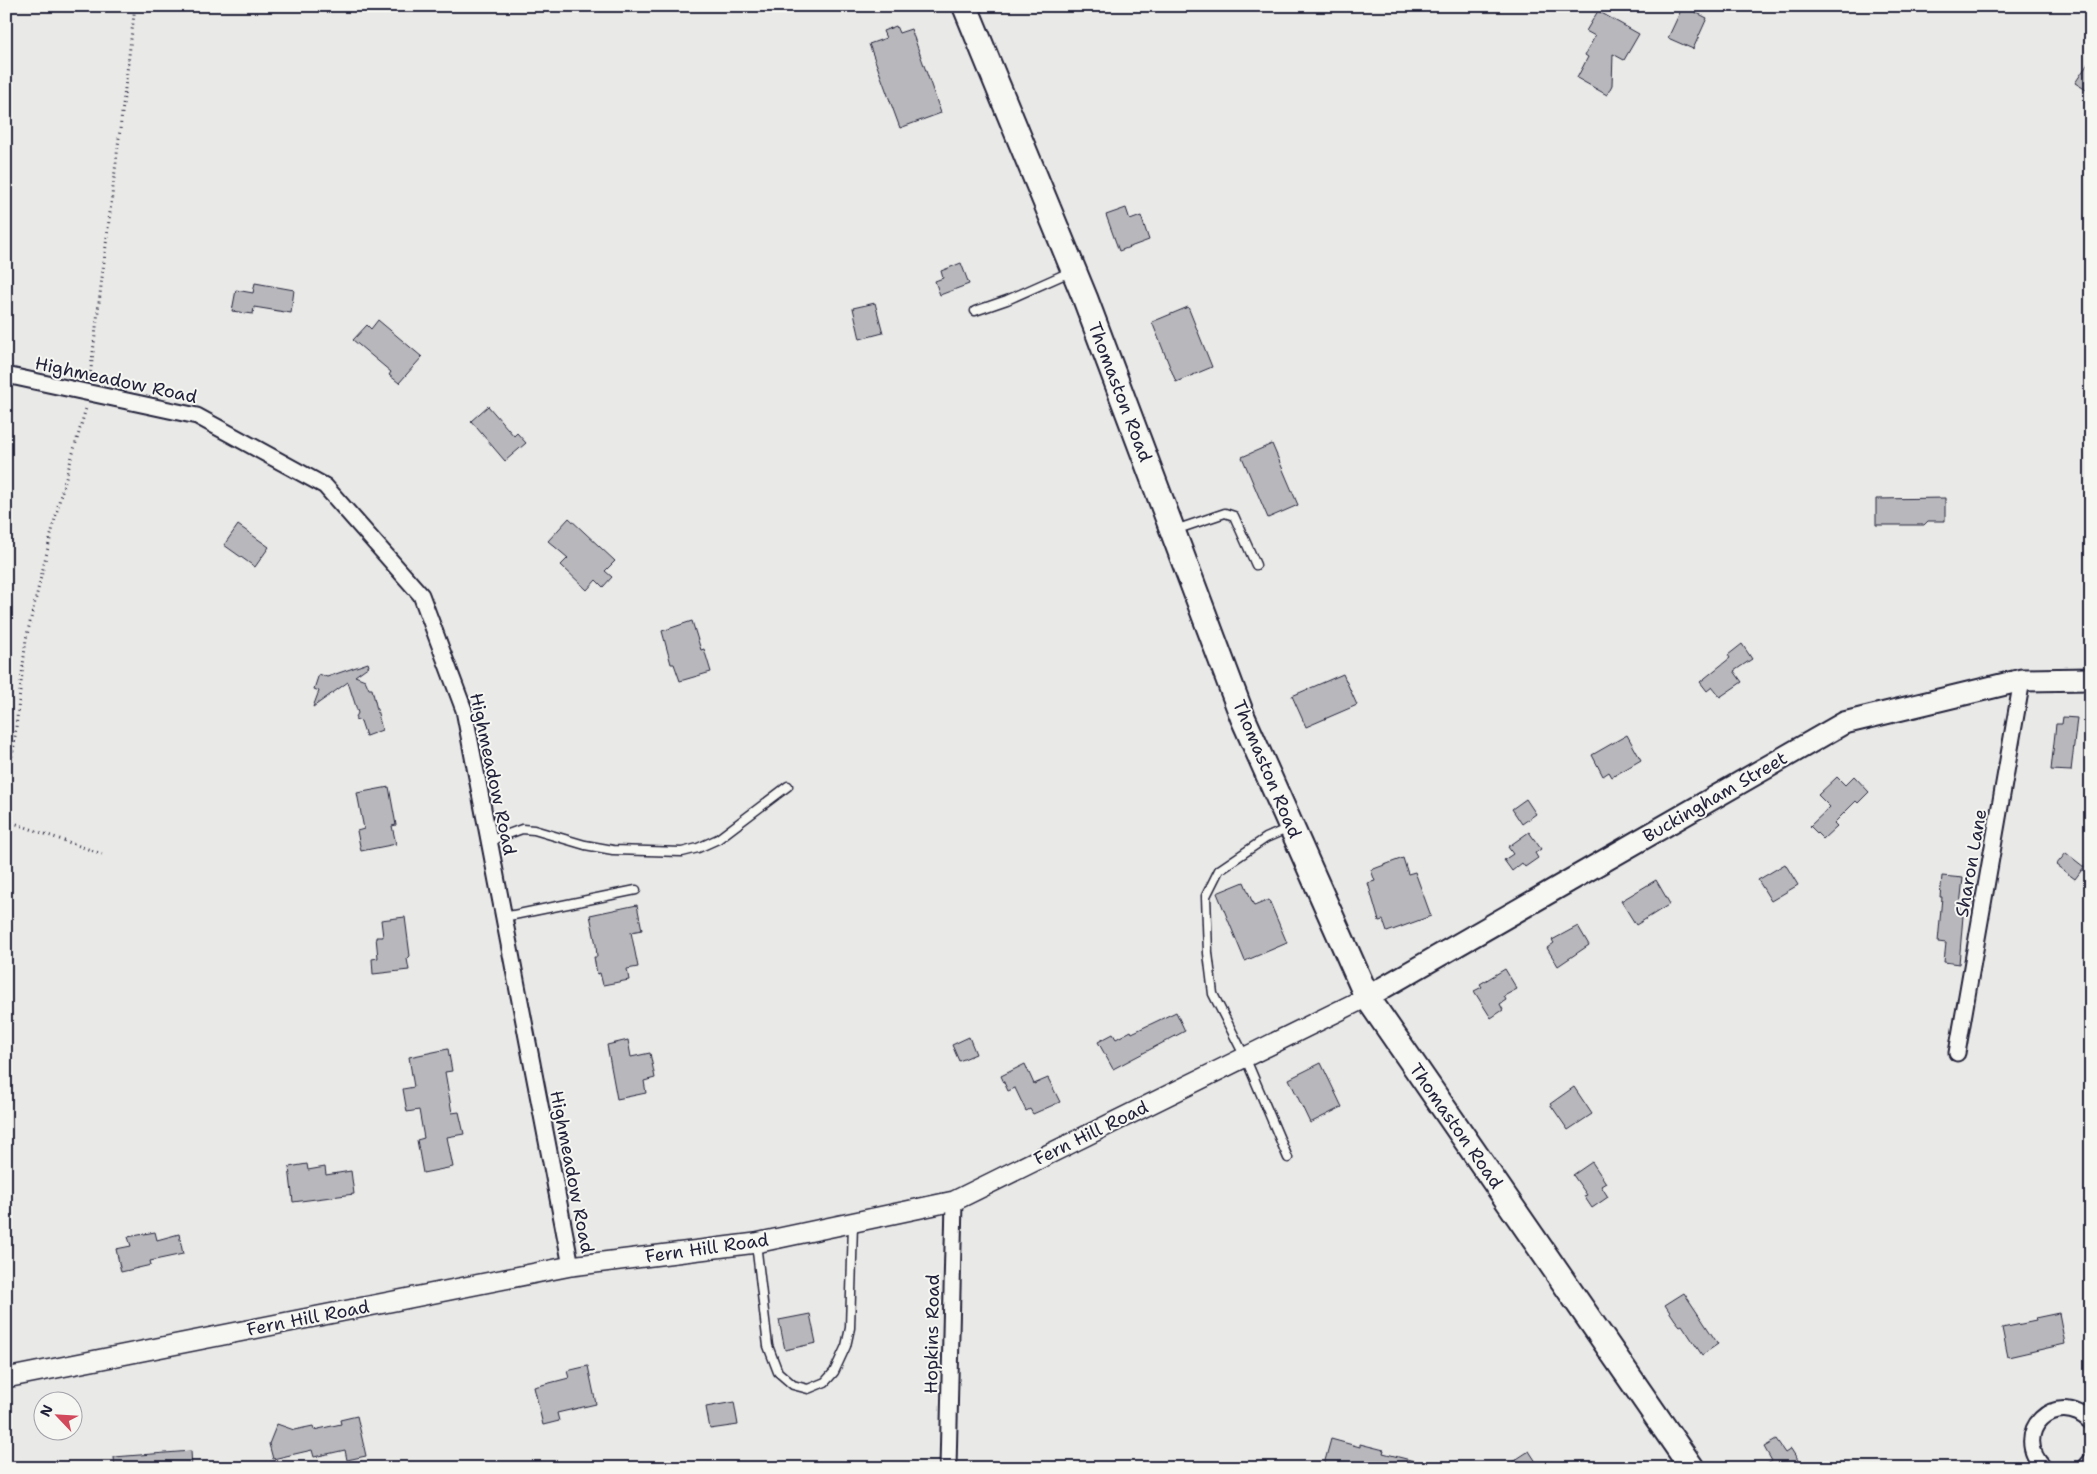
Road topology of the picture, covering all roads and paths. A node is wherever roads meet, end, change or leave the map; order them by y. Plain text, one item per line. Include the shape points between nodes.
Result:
1 (135, 6) edge
2 (965, 6) edge
3 (1074, 271) junction
4 (975, 311) dead end
5 (6, 375) edge
6 (88, 391) junction
7 (1173, 531) junction
8 (1256, 565) dead end
9 (2091, 679) edge
10 (2022, 680) junction
11 (788, 786) dead end
12 (6, 791) edge
13 (6, 809) edge
14 (1292, 827) junction
15 (489, 841) junction
16 (102, 854) dead end
17 (636, 890) dead end
18 (504, 917) junction
19 (1367, 997) junction
20 (1957, 1053) dead end
21 (1245, 1057) junction
22 (1288, 1158) dead end
23 (954, 1201) junction
24 (853, 1222) junction
25 (756, 1243) junction
26 (571, 1266) junction
27 (6, 1378) edge
28 (2091, 1422) edge
29 (2091, 1462) edge
30 (948, 1468) edge
31 (1692, 1468) edge
32 (2044, 1468) edge
33 (2084, 1468) edge

1 - 6 path
2 - 3 main road, Thomaston Road
3 - 4 lane
3 - 7 main road, Thomaston Road
5 - 6 street, Highmeadow Road
6 - 12 path via 85,418 60,498 26,639
6 - 15 street, Highmeadow Road via 197,416 325,486 421,595 464,710
7 - 8 lane via 1225,513 1234,516
7 - 14 main road, Thomaston Road via 1243,718
9 - 10 main road, Buckingham Street
10 - 19 main road, Buckingham Street via 1844,723
10 - 20 street, Sharon Lane
11 - 15 lane via 718,839 682,852 613,850 522,829
13 - 16 path via 11,822
14 - 19 main road, Thomaston Road
14 - 21 lane via 1266,838 1219,870 1206,896 1212,994
15 - 18 street, Highmeadow Road
17 - 18 lane
18 - 26 street, Highmeadow Road
19 - 21 street, Fern Hill Road
19 - 31 main road, Thomaston Road
21 - 22 lane
21 - 23 street, Fern Hill Road
23 - 24 street, Fern Hill Road
23 - 30 street, Hopkins Road
24 - 25 street, Fern Hill Road
24 - 25 lane via 850,1328 846,1346 830,1377 808,1389 793,1385 778,1372 768,1346
25 - 26 street, Fern Hill Road
26 - 27 street, Fern Hill Road
28 - 32 street via 2071,1409 2058,1409 2046,1414 2037,1423 2032,1436 2032,1448
29 - 33 street

